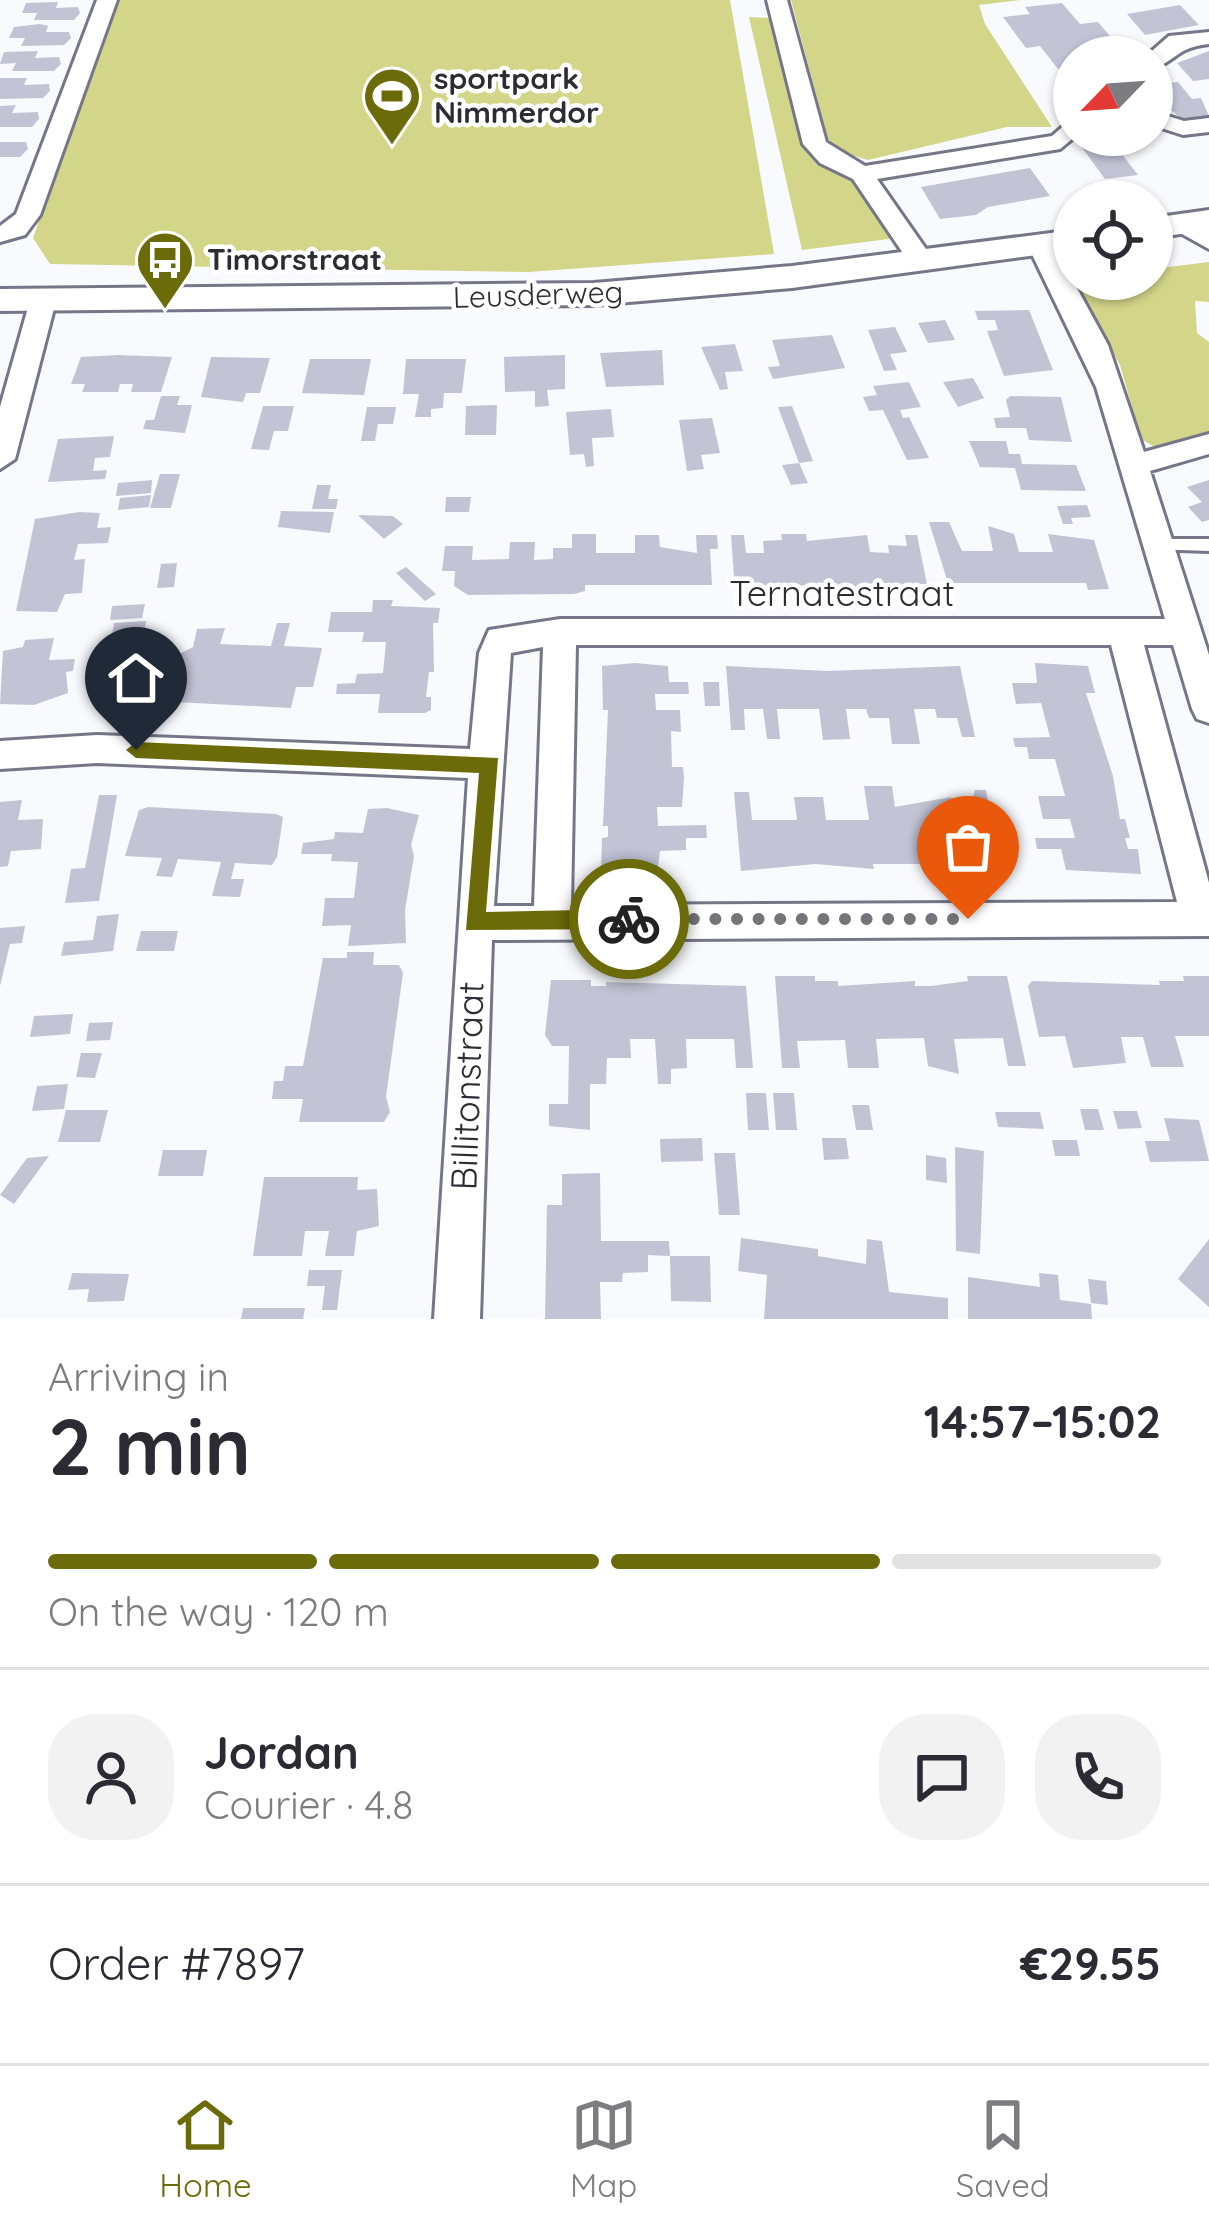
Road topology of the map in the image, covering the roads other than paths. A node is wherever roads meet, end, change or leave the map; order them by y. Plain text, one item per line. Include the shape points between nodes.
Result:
1 (107, 0) edge
2 (777, 0) edge
3 (1209, 38) edge
4 (1173, 44) edge
5 (1173, 125) edge
6 (1209, 125) edge
7 (1053, 136) edge
8 (862, 174) junction
9 (0, 234) edge
10 (1053, 243) edge
11 (916, 252) junction
12 (44, 297) junction
13 (0, 300) edge
14 (1078, 300) edge
15 (1209, 444) edge
16 (0, 458) edge
17 (1134, 465) junction
18 (1155, 545) junction
19 (1209, 545) edge
20 (560, 632) junction
21 (1124, 632) junction
22 (1184, 632) junction
23 (501, 639) joint
24 (1209, 709) edge
25 (0, 755) edge
26 (490, 764) junction
27 (552, 919) junction
28 (1204, 919) edge
29 (474, 923) junction
30 (458, 1319) edge

1 - 9 street via 28,215
2 - 8 street via 815,144
3 - 4 street
5 - 6 street
7 - 8 street
8 - 11 street
10 - 11 street, Leusderweg
11 - 12 street, Leusderweg via 700,286 483,298
12 - 13 street, Leusderweg
12 - 16 street
14 - 17 street
15 - 17 street
17 - 18 street
18 - 19 lane
18 - 22 street
20 - 21 street, Ternatestraat
20 - 23 street, Ternatestraat
20 - 27 street
21 - 22 street, Ternatestraat
21 - 28 street
22 - 24 street
23 - 26 street, Billitonstraat
25 - 26 street via 97,749
26 - 29 street, Billitonstraat
27 - 28 street
27 - 29 street
29 - 30 street, Billitonstraat

